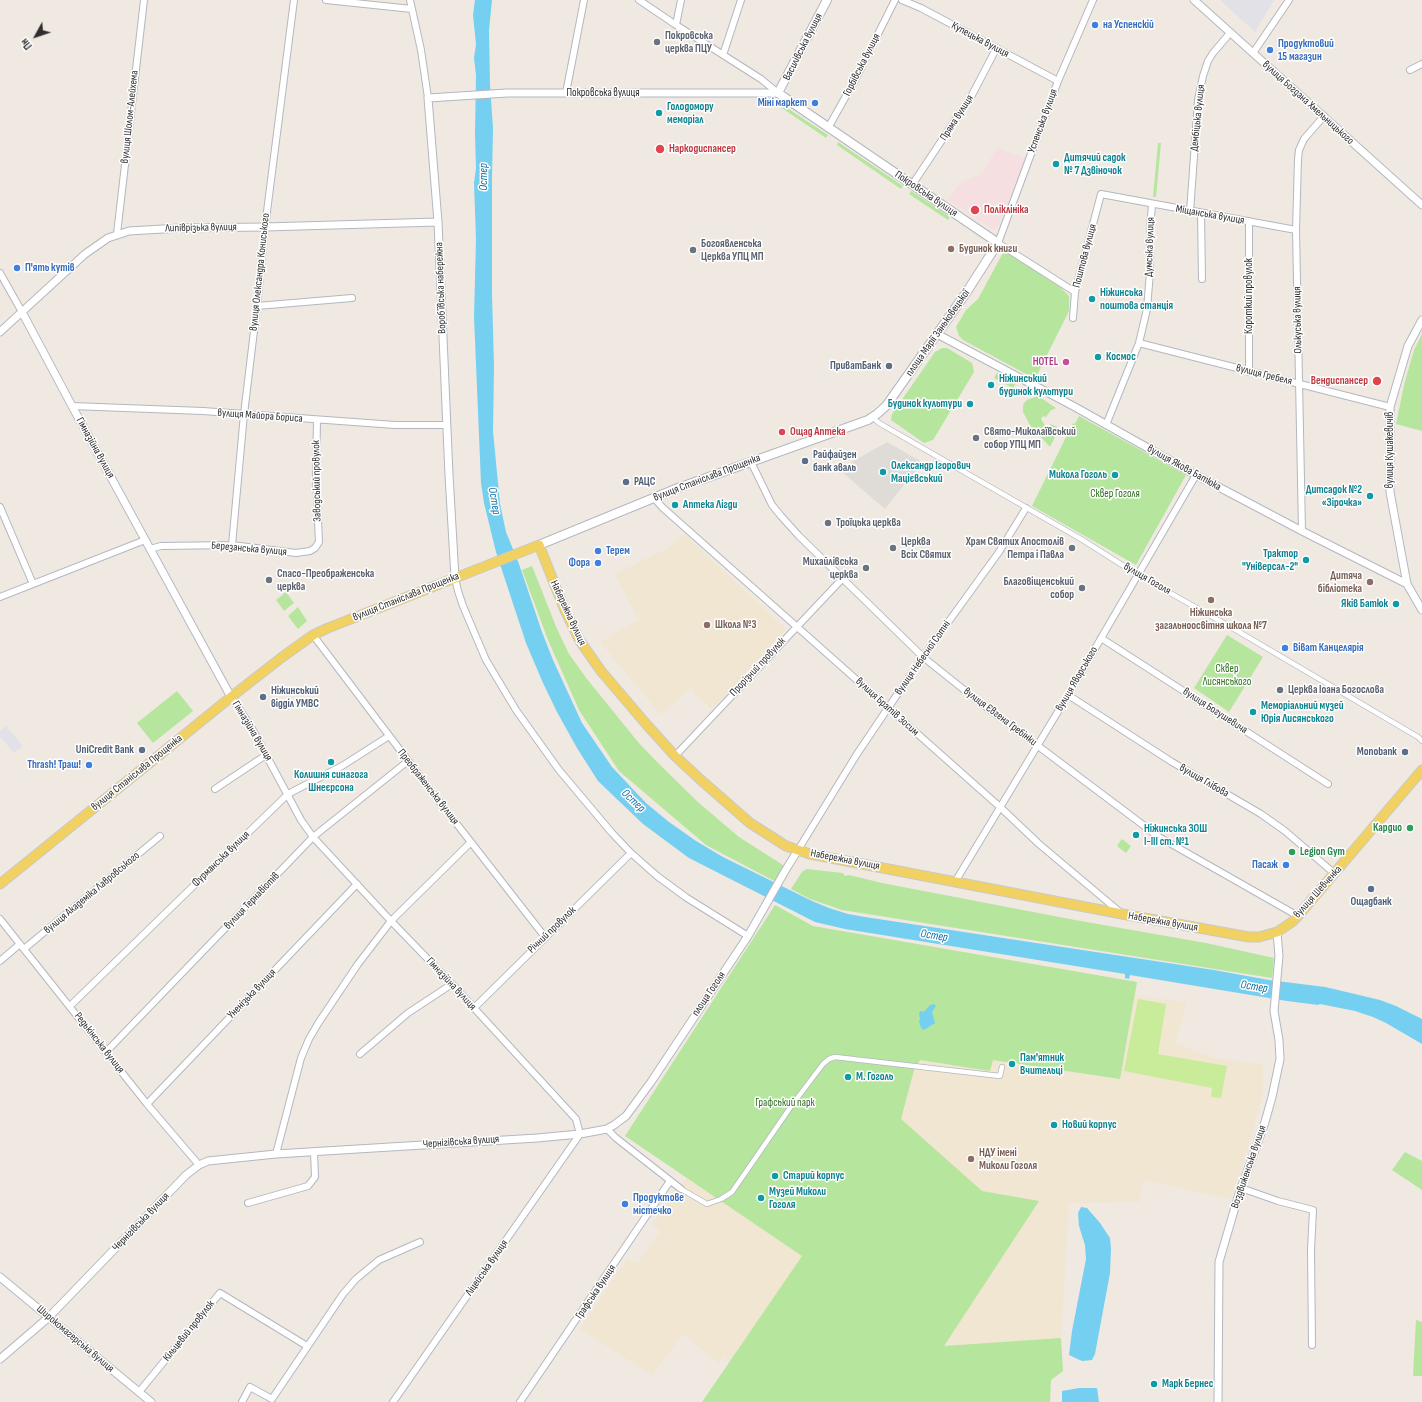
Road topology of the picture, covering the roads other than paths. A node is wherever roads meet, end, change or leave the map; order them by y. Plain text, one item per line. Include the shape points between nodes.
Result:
1 (144, 0) edge
2 (294, 0) edge
3 (326, 0) edge
4 (410, 0) edge
5 (584, 0) edge
6 (639, 0) edge
7 (681, 0) edge
8 (741, 0) edge
9 (827, 0) edge
10 (895, 0) edge
11 (902, 0) edge
12 (1093, 0) edge
13 (1194, 0) edge
14 (1289, 0) edge
15 (412, 9) junction
16 (676, 25) junction
17 (1230, 33) junction
18 (996, 49) junction
19 (1253, 53) junction
20 (723, 55) junction
21 (1422, 64) edge
22 (1410, 70) dead end
23 (1058, 81) junction
24 (566, 93) junction
25 (778, 93) junction
26 (428, 98) junction
27 (1324, 116) junction
28 (828, 128) junction
29 (912, 185) junction
30 (1101, 194) joint
31 (1152, 205) junction
32 (1422, 205) edge
33 (1190, 212) junction
34 (1201, 213) junction
35 (1249, 221) junction
36 (438, 222) junction
37 (265, 227) junction
38 (1296, 230) junction
39 (117, 234) junction
40 (998, 243) junction
41 (0, 273) edge
42 (1202, 280) dead end
43 (1075, 292) junction
44 (352, 298) dead end
45 (257, 306) junction
46 (22, 312) junction
47 (1073, 318) dead end
48 (1422, 320) edge
49 (0, 332) edge
50 (937, 334) junction
51 (1139, 343) junction
52 (1249, 372) junction
53 (1300, 384) junction
54 (72, 406) junction
55 (1390, 407) junction
56 (244, 414) junction
57 (872, 417) junction
58 (317, 420) junction
59 (447, 425) junction
60 (1106, 425) junction
61 (750, 462) junction
62 (1196, 475) junction
63 (654, 498) junction
64 (0, 507) edge
65 (1026, 508) junction
66 (1302, 531) junction
67 (145, 540) junction
68 (319, 542) joint
69 (232, 545) junction
70 (539, 545) junction
71 (150, 549) junction
72 (1138, 575) junction
73 (455, 578) junction
74 (843, 578) junction
75 (33, 584) junction
76 (1407, 584) junction
77 (0, 597) edge
78 (1422, 610) edge
79 (796, 627) junction
80 (313, 636) junction
81 (1101, 638) junction
82 (923, 657) junction
83 (1068, 695) junction
84 (231, 697) junction
85 (888, 708) junction
86 (389, 736) junction
87 (1422, 741) edge
88 (1038, 745) junction
89 (266, 755) junction
90 (675, 756) junction
91 (408, 761) junction
92 (1422, 770) edge
93 (1328, 784) dead end
94 (215, 789) dead end
95 (288, 794) junction
96 (1000, 807) junction
97 (160, 836) dead end
98 (314, 837) junction
99 (471, 842) junction
100 (798, 850) junction
101 (631, 853) junction
102 (1335, 874) junction
103 (955, 882) junction
104 (0, 884) edge
105 (358, 884) junction
106 (1122, 914) junction
107 (0, 919) edge
108 (1295, 919) junction
109 (391, 921) junction
110 (1277, 932) junction
111 (748, 936) junction
112 (545, 937) junction
113 (22, 947) junction
114 (0, 962) edge
115 (452, 984) junction
116 (70, 1006) junction
117 (474, 1008) junction
118 (106, 1052) junction
119 (360, 1054) dead end
120 (1002, 1067) dead end
121 (147, 1104) junction
122 (607, 1128) junction
123 (580, 1134) junction
124 (314, 1152) junction
125 (276, 1154) junction
126 (199, 1165) junction
127 (670, 1181) junction
128 (1241, 1188) junction
129 (681, 1190) joint
130 (248, 1203) dead end
131 (420, 1242) dead end
132 (0, 1276) edge
133 (49, 1317) junction
134 (1312, 1345) dead end
135 (307, 1346) junction
136 (0, 1359) edge
137 (139, 1392) junction
138 (151, 1402) edge
139 (242, 1402) edge
140 (393, 1402) edge
141 (520, 1402) edge
142 (1218, 1402) edge

1 - 39 street, вулиця Шолом-Алейхема
2 - 37 street, вулиця Олександра Кониського
3 - 15 street
4 - 15 street, Воробʼївська набережна
5 - 24 street
6 - 16 street, Покровська вулиця
7 - 16 street
8 - 20 street
9 - 25 main road, Василівська вулиця
10 - 28 street, Горбівська вулиця
11 - 18 street, Купецька вулиця
12 - 23 street, Успенська вулиця
13 - 17 street, вулиця Богдана Хмельницького
14 - 19 street
15 - 26 street, Воробʼївська набережна
16 - 20 street, Покровська вулиця
17 - 19 street, вулиця Богдана Хмельницького
17 - 33 street, Дембіцька вулиця via 1213,53 1203,76 1198,100
18 - 23 street, Купецька вулиця
18 - 29 street, Пряма вулиця via 972,95
19 - 27 street, вулиця Богдана Хмельницького
20 - 25 street, Покровська вулиця
21 - 22 street
23 - 40 street, Успенська вулиця
24 - 25 street, Покровська вулиця
24 - 26 street, Покровська вулиця via 507,93
25 - 28 main road, Покровська вулиця
26 - 36 street, Воробʼївська набережна
27 - 32 street, вулиця Богдана Хмельницького
27 - 38 street, Олькуська вулиця via 1304,139 1300,150
28 - 29 main road, Покровська вулиця
29 - 40 main road, Покровська вулиця
30 - 31 street, Міщанська вулиця
30 - 43 street, Поштова вулиця
31 - 33 street, Міщанська вулиця
31 - 51 street, Думська вулиця via 1148,297
33 - 34 street, Міщанська вулиця
34 - 35 street, Міщанська вулиця
34 - 42 street
35 - 38 street, Міщанська вулиця
35 - 52 street, Короткий провулок
36 - 37 street, Липіврізька вулиця
36 - 59 street, Воробʼївська набережна
37 - 39 street, Липіврізька вулиця via 173,228
37 - 45 street, вулиця Олександра Кониського
38 - 53 street, Олькуська вулиця
39 - 46 street, Липіврізька вулиця via 85,254
40 - 43 street, Покровська вулиця
40 - 50 main road, площа Марії Заньковецької
41 - 46 street, Гімназійна вулиця
43 - 47 street, Поштова вулиця
44 - 45 street
45 - 56 street, вулиця Олександра Кониського
46 - 49 street, Липіврізька вулиця
46 - 54 street, Гімназійна вулиця
48 - 55 street, вулиця Кушакевичів via 1408,346
50 - 57 main road, площа Марії Заньковецької via 886,406
50 - 60 street, вулиця Якова Батюка
51 - 52 street, вулиця Гребеля
51 - 60 street, Думська вулиця
52 - 53 street, вулиця Гребеля
53 - 55 street, вулиця Гребеля
53 - 66 street, Олькуська вулиця
54 - 56 street, вулиця Майора Бориса
54 - 67 street, Гімназійна вулиця
55 - 76 street, вулиця Кушакевичів via 1390,492
56 - 58 street, вулиця Майора Бориса
56 - 69 street, вулиця Олександра Кониського
57 - 61 main road, вулиця Станіслава Прощенка
57 - 65 street, вулиця Гоголя
58 - 59 street, вулиця Майора Бориса
58 - 68 street, Заводський провулок
59 - 73 street, Воробʼївська набережна
60 - 62 street, вулиця Якова Батюка
61 - 63 main road, вулиця Станіслава Прощенка
61 - 74 street, вулиця Євгена Гребінки via 772,505 799,536
62 - 66 street, вулиця Якова Батюка
62 - 72 street, вулиця Яворського
63 - 70 main road, вулиця Станіслава Прощенка
63 - 79 street, вулиця Братів Зосим
64 - 75 street
65 - 72 street, вулиця Гоголя
65 - 82 street, вулиця Небесної Сотні via 999,552
66 - 76 street, вулиця Якова Батюка
67 - 71 street, Гімназійна вулиця
67 - 75 street
68 - 69 street, Березанська вулиця via 316,548 310,551 296,553
69 - 71 street, Березанська вулиця via 161,546
70 - 73 main road, вулиця Станіслава Прощенка
70 - 90 main road, Набережна вулиця via 571,622 588,653
71 - 84 street, Гімназійна вулиця
72 - 81 street, вулиця Яворського
72 - 87 street, вулиця Гоголя via 1305,670
73 - 80 main road, вулиця Станіслава Прощенка
73 - 101 street via 477,643 504,692 559,770
74 - 79 street, Прорізний провулок
74 - 82 street, вулиця Євгена Гребінки
75 - 77 street
76 - 78 street
79 - 85 street, вулиця Братів Зосим
79 - 90 street, Прорізний провулок
80 - 84 main road, вулиця Станіслава Прощенка
80 - 86 street, Преображенська вулиця
81 - 83 street, вулиця Яворського
81 - 93 street, вулиця Богушевича
82 - 85 street, вулиця Небесної Сотні
82 - 88 street, вулиця Євгена Гребінки
83 - 88 street, вулиця Яворського
83 - 102 street, вулиця Глібова via 1172,762 1261,814
84 - 89 street, Гімназійна вулиця
84 - 104 main road, вулиця Станіслава Прощенка
85 - 96 street, вулиця Братів Зосим
85 - 100 street, вулиця Небесної Сотні
86 - 91 street, Преображенська вулиця
86 - 95 street, Фурманська вулиця via 342,766
88 - 96 street, вулиця Яворського
88 - 108 street, вулиця Євгена Гребінки via 1159,837
89 - 94 street
89 - 95 street, Гімназійна вулиця
90 - 100 main road, Набережна вулиця via 750,823 786,846
91 - 98 street, вулиця Тернавіотів
91 - 99 street, Преображенська вулиця
92 - 102 main road, вулиця Шевченка
95 - 98 street, Гімназійна вулиця via 301,820
95 - 116 street, Фурманська вулиця
96 - 103 street, вулиця Яворського
96 - 106 street, вулиця Братів Зосим via 1039,844
97 - 113 street, вулиця Академіка Лавровського
98 - 105 street, Гімназійна вулиця
98 - 118 street, вулиця Тернавіотів
99 - 109 street
99 - 112 street, Преображенська вулиця
100 - 103 main road, Набережна вулиця
100 - 111 street, площа Гоголя via 784,870
101 - 111 street via 687,898
101 - 112 street, Річний провулок
102 - 108 main road, вулиця Шевченка
103 - 106 main road, Набережна вулиця
105 - 109 street, Гімназійна вулиця
105 - 121 street, Уненізька вулиця
106 - 110 main road, Набережна вулиця via 1249,937 1266,936
107 - 113 street, Редькінська вулиця
108 - 110 main road, Набережна вулиця
109 - 115 street, Гімназійна вулиця
109 - 125 street via 358,964 309,1039 292,1087
110 - 128 street, Воздвиженська вулиця via 1279,956 1274,1012 1280,1059 1265,1122
111 - 122 street, площа Гоголя via 632,1108 626,1116
112 - 117 street, Річний провулок
113 - 114 street, вулиця Академіка Лавровського
113 - 116 street, Редькінська вулиця
115 - 117 street, Гімназійна вулиця
115 - 119 street via 408,1014
116 - 118 street, Редькінська вулиця
117 - 123 street, Гімназійна вулиця via 576,1118
118 - 121 street, Редькінська вулиця
120 - 129 street via 1000,1076 835,1057 829,1059 792,1105 732,1192 707,1204
121 - 126 street, Редькінська вулиця
122 - 123 street, Чернігівська вулиця
122 - 127 street
123 - 124 street, Чернігівська вулиця
123 - 140 street, Ліцейська вулиця
124 - 125 street, Чернігівська вулиця
124 - 130 street via 315,1177 308,1186
125 - 126 street, Чернігівська вулиця via 222,1159
126 - 133 street, Чернігівська вулиця
127 - 129 street
127 - 141 street, Графська вулиця
128 - 134 street via 1313,1210
128 - 142 street, Воздвиженська вулиця via 1219,1262
131 - 135 street via 379,1260 356,1279
132 - 133 street, Широкомагерська вулиця
133 - 136 street, Чернігівська вулиця
133 - 137 street, Широкомагерська вулиця
135 - 137 street, Кільцевий провулок via 220,1293
135 - 139 street via 272,1399 250,1387
137 - 138 street, Широкомагерська вулиця

